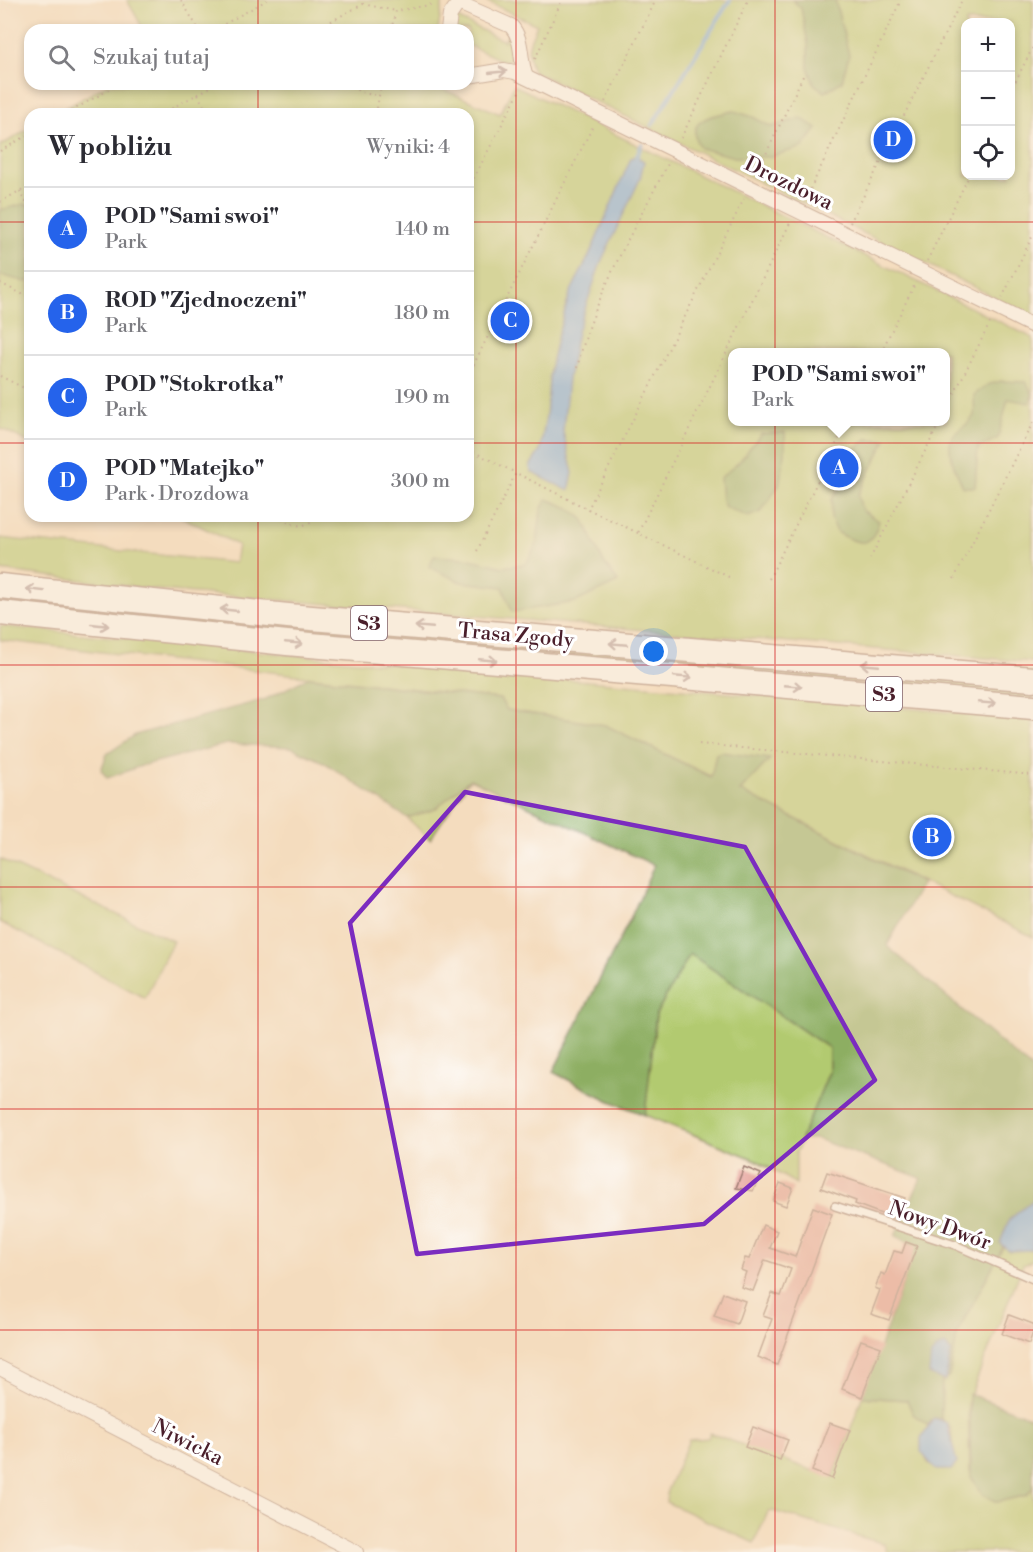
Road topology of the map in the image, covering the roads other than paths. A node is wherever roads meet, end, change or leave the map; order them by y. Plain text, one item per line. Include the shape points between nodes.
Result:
1 (449, 24) edge
2 (474, 75) edge
3 (526, 77) junction
4 (1033, 326) edge
5 (0, 586) edge
6 (0, 613) edge
7 (1033, 679) edge
8 (1033, 707) edge
9 (835, 1206) dead end
10 (1033, 1279) edge
11 (0, 1368) edge
12 (356, 1552) edge

1 - 3 street via 453,9 461,4 511,26 517,33
2 -> 3 street, Drozdowa via 504,70
3 - 4 street, Drozdowa
7 -> 5 highway, Trasa Zgody / S3 via 288,616
6 -> 8 highway, Trasa Zgody / S3 via 276,642
9 - 10 lane, Nowy Dwór via 955,1245
11 - 12 street, Niwicka

